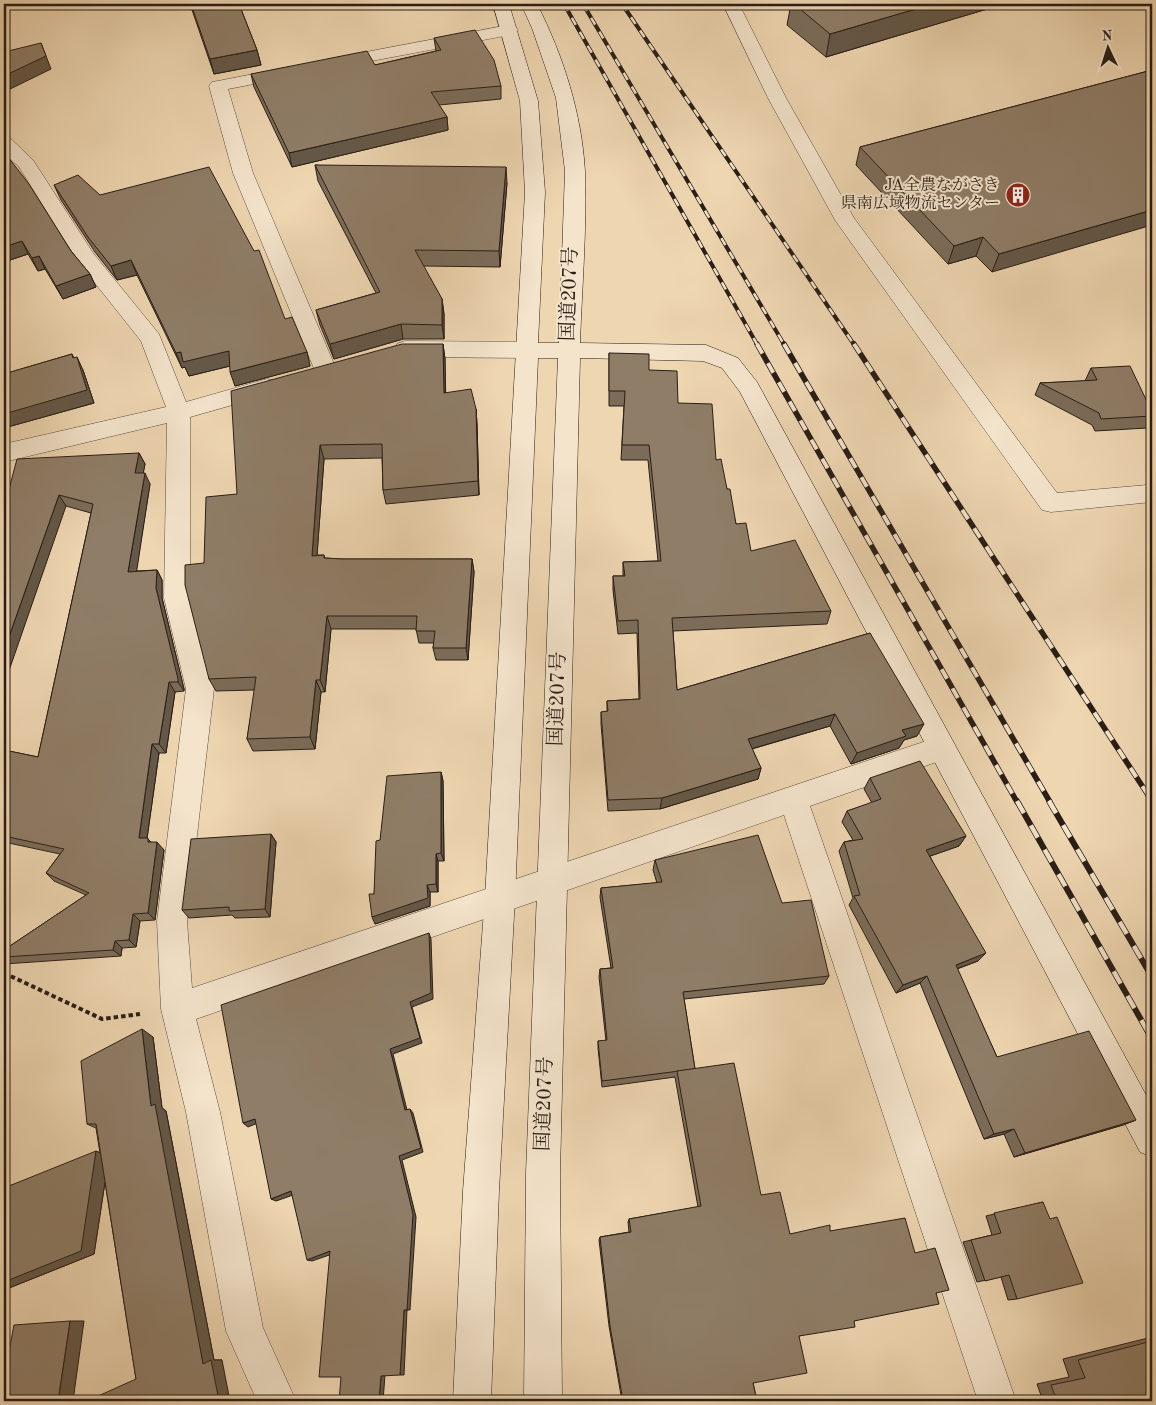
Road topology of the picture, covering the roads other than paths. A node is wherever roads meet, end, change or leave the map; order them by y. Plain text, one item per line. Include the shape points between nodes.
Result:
1 (502, 4) edge
2 (529, 4) edge
3 (731, 4) edge
4 (509, 30) junction
5 (4, 143) edge
6 (526, 350) junction
7 (568, 352) junction
8 (387, 354) edge
9 (179, 412) junction
10 (4, 453) edge
11 (1147, 494) dead end
12 (941, 748) junction
13 (793, 798) junction
14 (553, 879) junction
15 (500, 897) junction
16 (177, 1009) junction
17 (1152, 1140) edge
18 (277, 1401) edge
19 (472, 1401) edge
20 (543, 1401) edge
21 (996, 1401) edge

1 - 4 street
2 - 7 street, 国道207号 via 541,28 565,98 575,171
3 - 11 street via 777,98 845,220 1051,503
4 - 6 street via 529,101 535,192
4 - 9 street via 218,86 243,173 317,373
5 - 9 street via 26,164 86,258 151,339
6 - 7 street
6 - 8 street via 404,349
6 - 15 street
7 - 12 street via 706,353 730,362 749,388
7 - 14 street, 国道207号
9 - 10 street
9 - 16 street via 176,598 200,688 172,921
12 - 13 street
12 - 17 street
13 - 14 street
13 - 21 street
14 - 15 street
14 - 20 street, 国道207号 via 542,1173
15 - 16 street
15 - 19 street via 481,1191
16 - 18 street via 203,1112 245,1331

